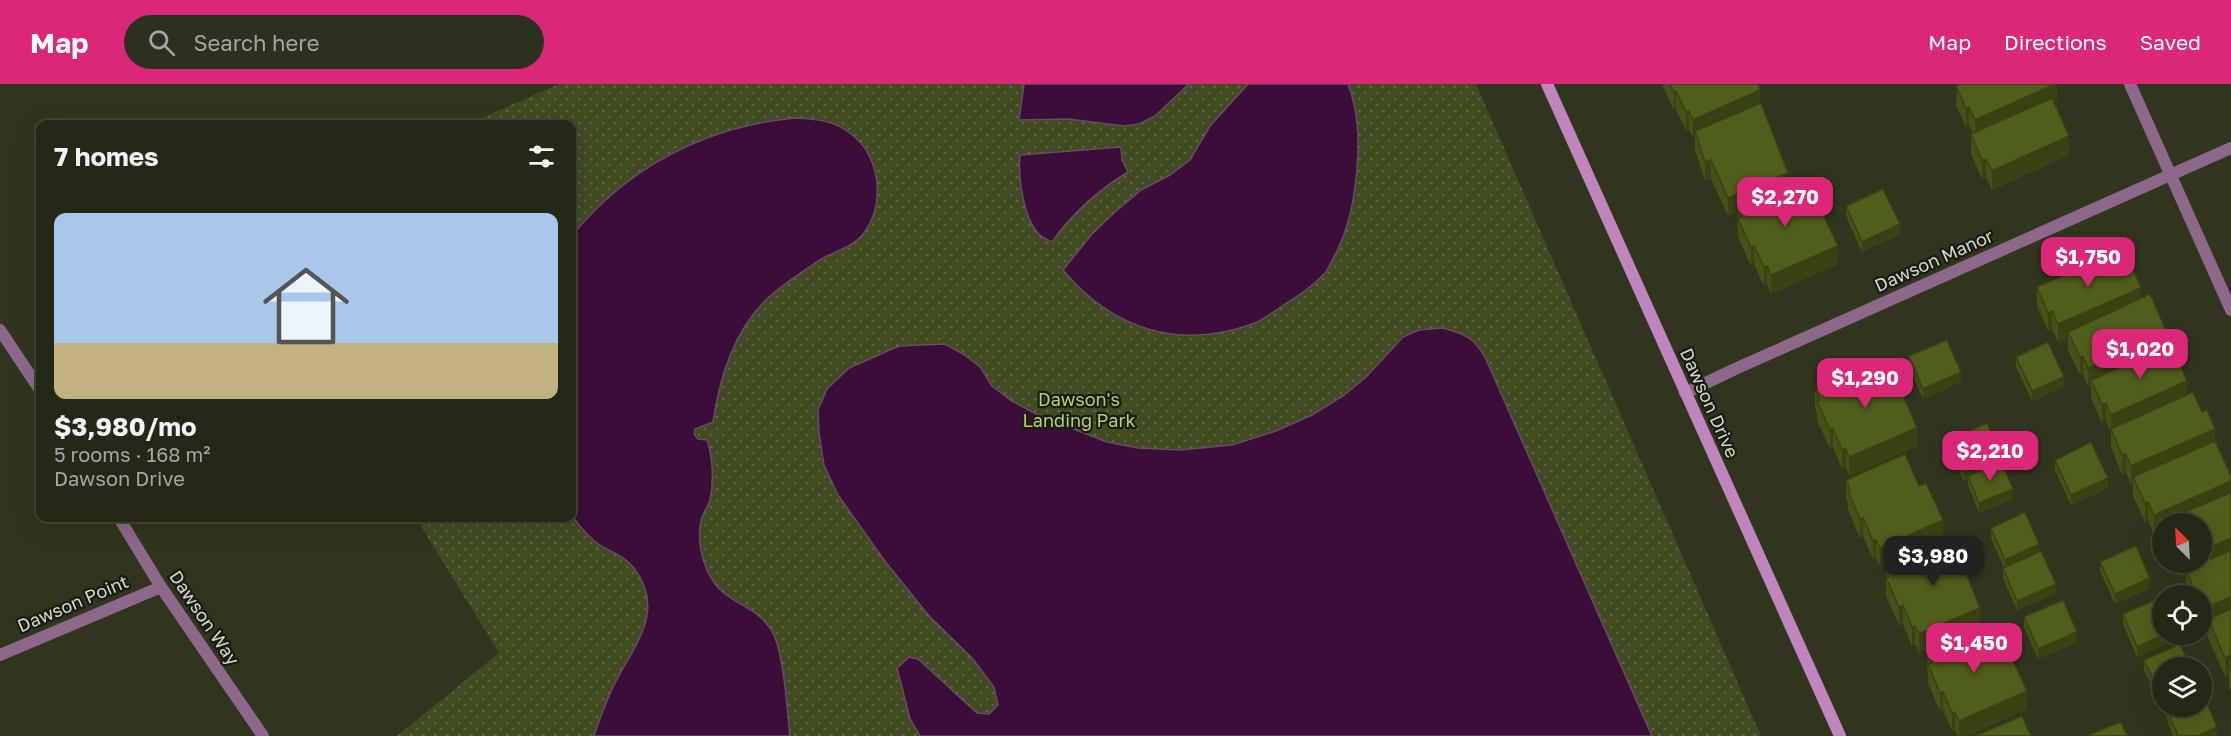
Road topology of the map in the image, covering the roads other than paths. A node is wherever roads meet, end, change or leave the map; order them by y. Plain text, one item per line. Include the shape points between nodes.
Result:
1 (1546, 84) edge
2 (2130, 84) edge
3 (2231, 148) edge
4 (2170, 175) junction
5 (2231, 310) edge
6 (0, 330) edge
7 (36, 384) edge
8 (1685, 393) junction
9 (120, 522) edge
10 (161, 587) junction
11 (0, 655) edge
12 (263, 736) edge
13 (1840, 736) edge

1 - 8 street, Dawson Drive
2 - 4 street
3 - 4 street, Dawson Manor
4 - 5 street
4 - 8 street, Dawson Manor
6 - 7 street
8 - 13 street, Dawson Drive
9 - 10 street, Dawson Way
10 - 11 street, Dawson Point
10 - 12 street, Dawson Way

